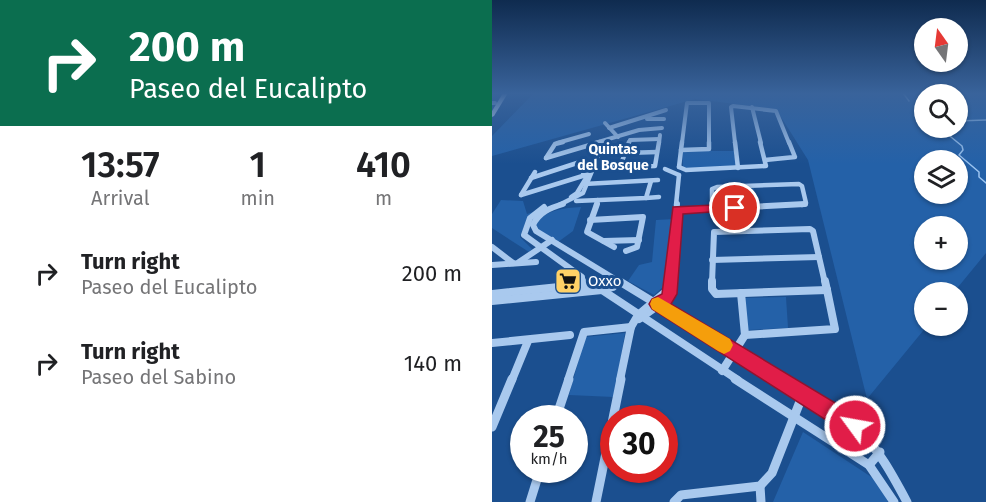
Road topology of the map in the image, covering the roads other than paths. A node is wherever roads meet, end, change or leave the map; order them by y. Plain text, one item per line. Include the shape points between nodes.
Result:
1 (644, 116) edge
2 (687, 116) edge
3 (709, 116) edge
4 (732, 116) edge
5 (754, 116) edge
6 (778, 116) edge
7 (664, 119) joint
8 (635, 120) junction
9 (605, 123) dead end
10 (609, 128) junction
11 (585, 129) dead end
12 (589, 134) junction
13 (660, 134) junction
14 (618, 137) junction
15 (604, 141) junction
16 (597, 143) junction
17 (681, 150) junction
18 (657, 152) junction
19 (625, 153) junction
20 (765, 160) junction
21 (620, 167) junction
22 (679, 167) junction
23 (738, 168) junction
24 (665, 169) dead end
25 (686, 170) junction
26 (589, 172) junction
27 (677, 173) junction
28 (658, 180) dead end
29 (651, 181) junction
30 (584, 184) junction
31 (659, 197) dead end
32 (647, 198) junction
33 (572, 199) junction
34 (598, 200) junction
35 (553, 205) junction
36 (712, 209) junction
37 (678, 210) junction
38 (590, 220) junction
39 (525, 226) junction
40 (535, 228) junction
41 (525, 237) junction
42 (552, 240) junction
43 (639, 240) junction
44 (604, 241) junction
45 (492, 247) edge
46 (614, 247) dead end
47 (540, 248) junction
48 (626, 251) dead end
49 (819, 257) junction
50 (586, 260) junction
51 (712, 261) junction
52 (536, 262) dead end
53 (516, 263) junction
54 (492, 265) edge
55 (573, 270) junction
56 (619, 281) junction
57 (582, 285) junction
58 (602, 290) junction
59 (826, 290) junction
60 (741, 293) junction
61 (492, 294) edge
62 (492, 301) edge
63 (655, 302) junction
64 (637, 320) junction
65 (570, 335) dead end
66 (745, 335) junction
67 (528, 341) junction
68 (492, 344) edge
69 (734, 351) junction
70 (722, 371) junction
71 (803, 394) junction
72 (560, 405) edge
73 (794, 418) junction
74 (492, 427) edge
75 (880, 452) junction
76 (869, 465) junction
77 (536, 483) edge
78 (760, 486) junction
79 (530, 502) edge
80 (596, 502) edge
81 (674, 502) edge
82 (761, 502) edge
83 (894, 502) edge
84 (907, 502) edge

1 - 8 street
2 - 17 street
3 - 17 street via 709,149
4 - 23 street
5 - 20 street
6 - 20 street via 795,159
7 - 8 street
7 - 13 street
8 - 10 street
9 - 10 street
10 - 14 street
11 - 12 street
12 - 16 street
12 - 16 street via 555,144 546,157
13 - 14 street via 642,129
13 - 18 street
13 - 19 street via 630,141
14 - 15 street
15 - 16 street
15 - 26 street
17 - 22 street
18 - 19 street
18 - 21 street via 655,166
19 - 21 street
20 - 23 street via 764,167
21 - 26 street
22 - 25 street
22 - 27 street
23 - 25 street
24 - 27 street
25 - 27 street
26 - 26 street via 521,195 533,175 577,163
26 - 30 street
27 - 37 street
28 - 29 street
29 - 30 street
29 - 32 street
30 - 33 street via 583,193
31 - 32 street
32 - 34 street
33 - 34 street
33 - 35 street
34 - 38 street
35 - 39 street via 537,211
35 - 40 street via 540,214
36 - 36 street via 804,205 806,203 801,185 714,187
36 - 37 street
37 - 63 street via 667,299
38 - 43 street via 643,217
38 - 44 street via 587,232
39 - 40 street
39 - 41 street
40 - 41 street
40 - 42 street
41 - 47 street
42 - 47 street
42 - 50 street
43 - 44 street
43 - 48 street via 635,249
44 - 46 street
45 - 53 street
47 - 53 street
47 - 55 street
49 - 51 street
49 - 51 street via 812,229 714,232
49 - 59 street
50 - 55 street
50 - 56 street
51 - 60 street via 712,292
52 - 53 street
53 - 54 street
55 - 57 street via 582,277
56 - 57 street
56 - 58 street
56 - 63 street
57 - 61 street
58 - 62 street
58 - 64 street
59 - 60 street
59 - 66 street via 835,329
60 - 66 street
63 - 64 street
63 - 69 street
64 - 70 street
64 - 72 street via 584,332
64 - 80 street
65 - 67 street
66 - 69 street
67 - 68 street
67 - 74 street
69 - 70 street
69 - 71 street
70 - 73 street
71 - 73 street
71 - 75 street via 855,426
73 - 76 street
73 - 78 street via 772,473
75 - 76 street
75 - 84 street
76 - 83 street
77 - 79 street
78 - 81 street via 681,495
78 - 82 street

